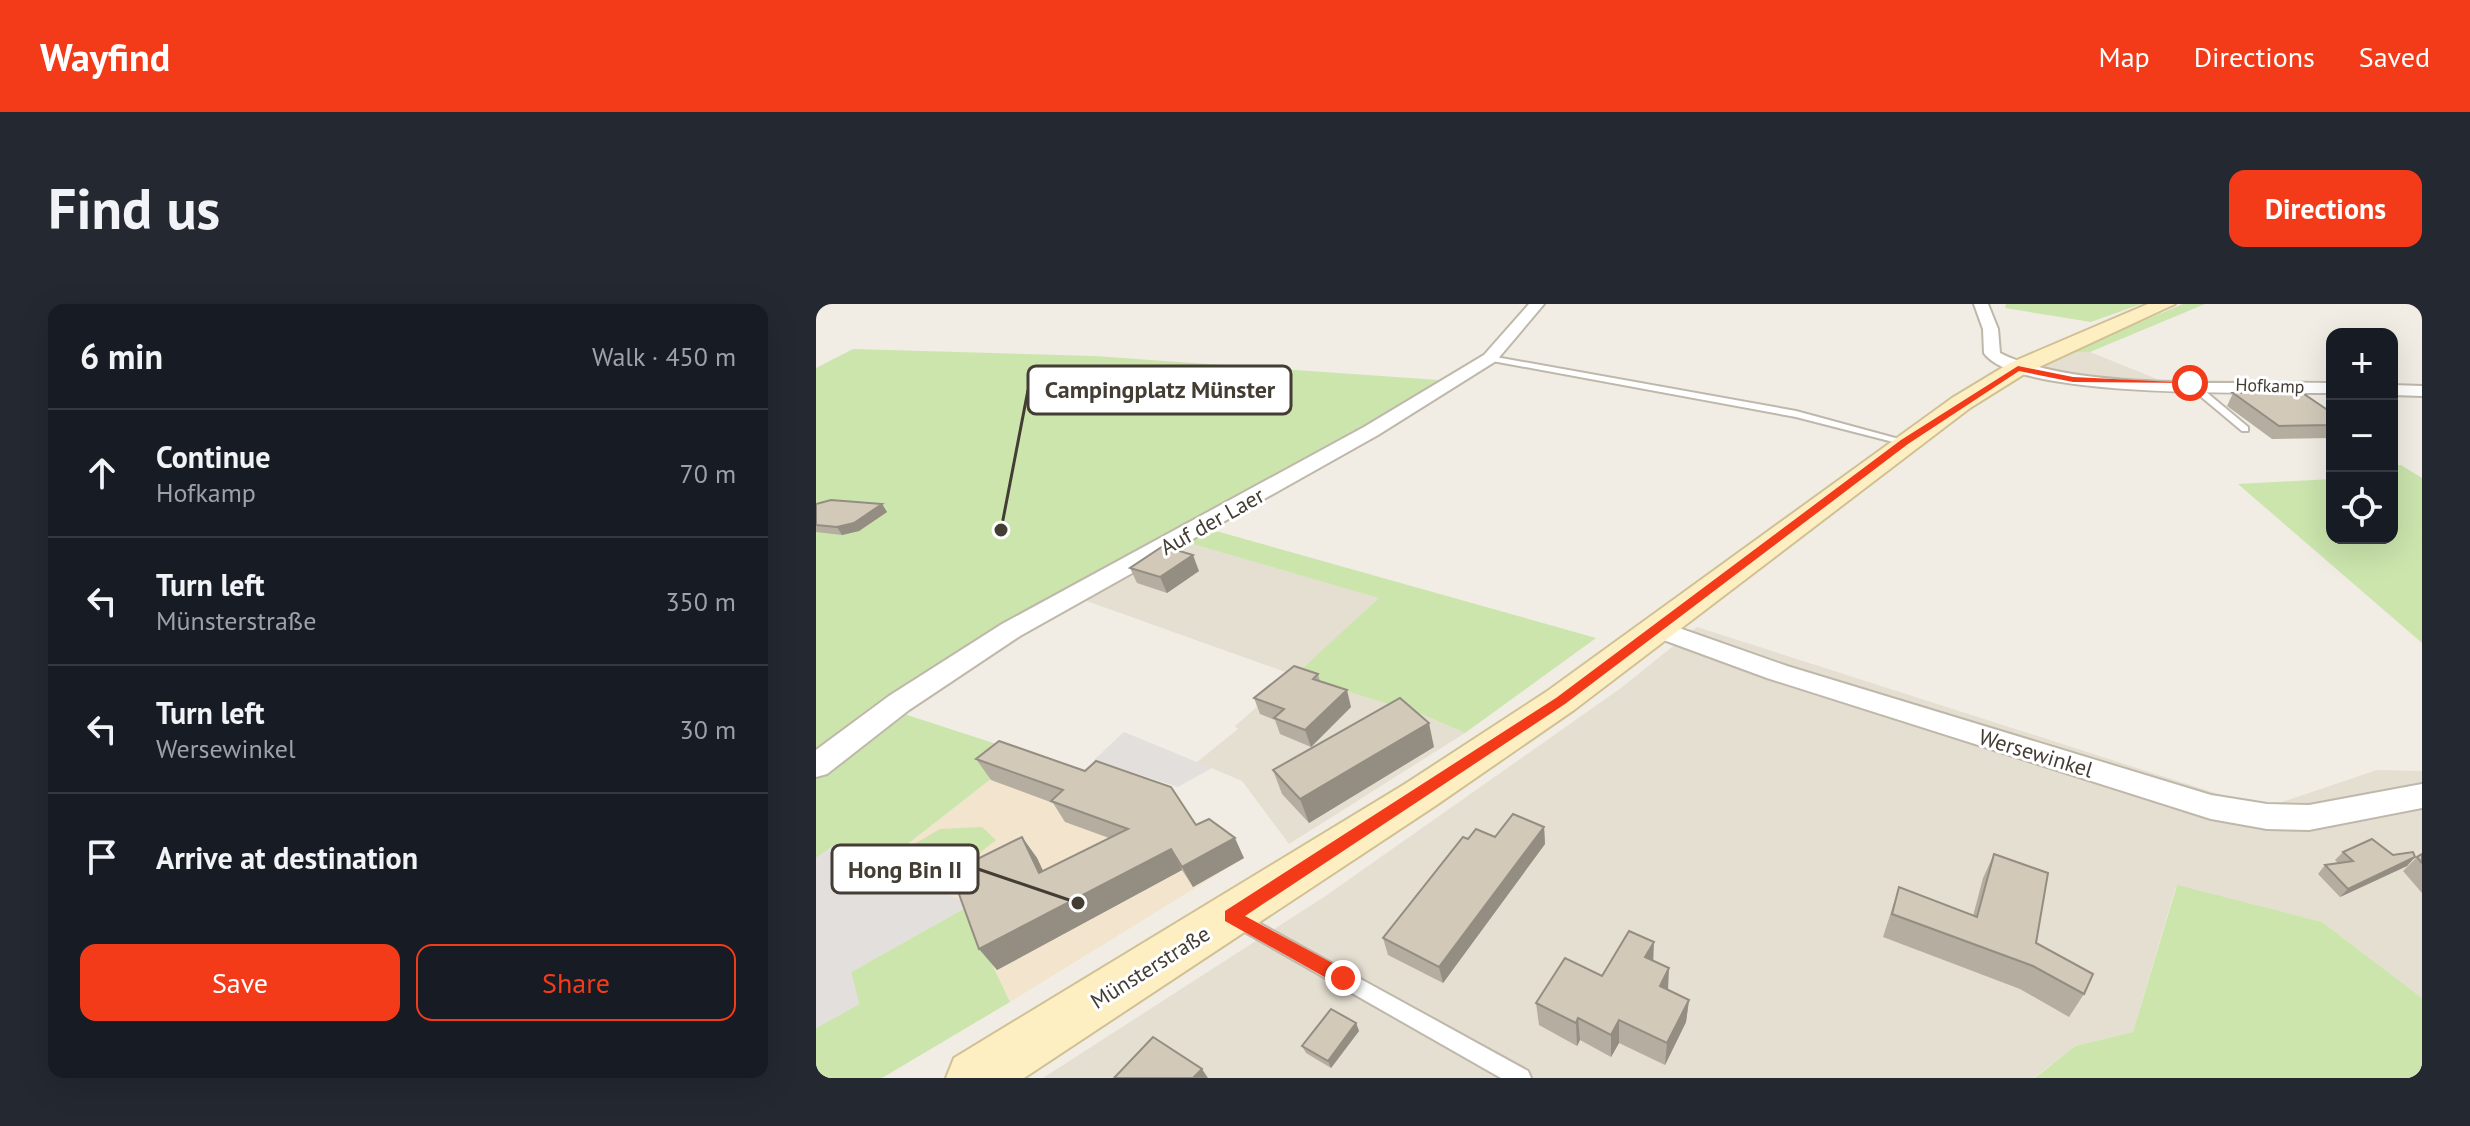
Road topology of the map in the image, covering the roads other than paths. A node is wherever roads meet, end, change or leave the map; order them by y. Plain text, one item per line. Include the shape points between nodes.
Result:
1 (1537, 304) edge
2 (1981, 304) edge
3 (2165, 304) edge
4 (1490, 358) junction
5 (2018, 368) junction
6 (2190, 383) junction
7 (2326, 388) edge
8 (2398, 390) edge
9 (2422, 391) edge
10 (2245, 429) dead end
11 (1905, 442) junction
12 (1659, 629) junction
13 (816, 766) edge
14 (2422, 796) edge
15 (1231, 916) junction
16 (974, 1078) edge
17 (1521, 1078) edge

1 - 4 street, Auf der Laer
2 - 5 street via 1994,356
3 - 5 main road, Münsterstraße
4 - 11 lane via 1796,414
4 - 13 street, Auf der Laer via 1371,431 1011,630 899,703
5 - 6 street, Hofkamp via 2073,379
5 - 11 main road, Münsterstraße
6 - 7 street, Hofkamp
6 - 10 lane
8 - 9 street
11 - 12 main road, Münsterstraße
12 - 14 street, Wersewinkel via 1777,672 2211,807 2266,819 2324,816
12 - 15 main road, Münsterstraße via 1484,752
15 - 16 main road, Münsterstraße
15 - 17 lane

